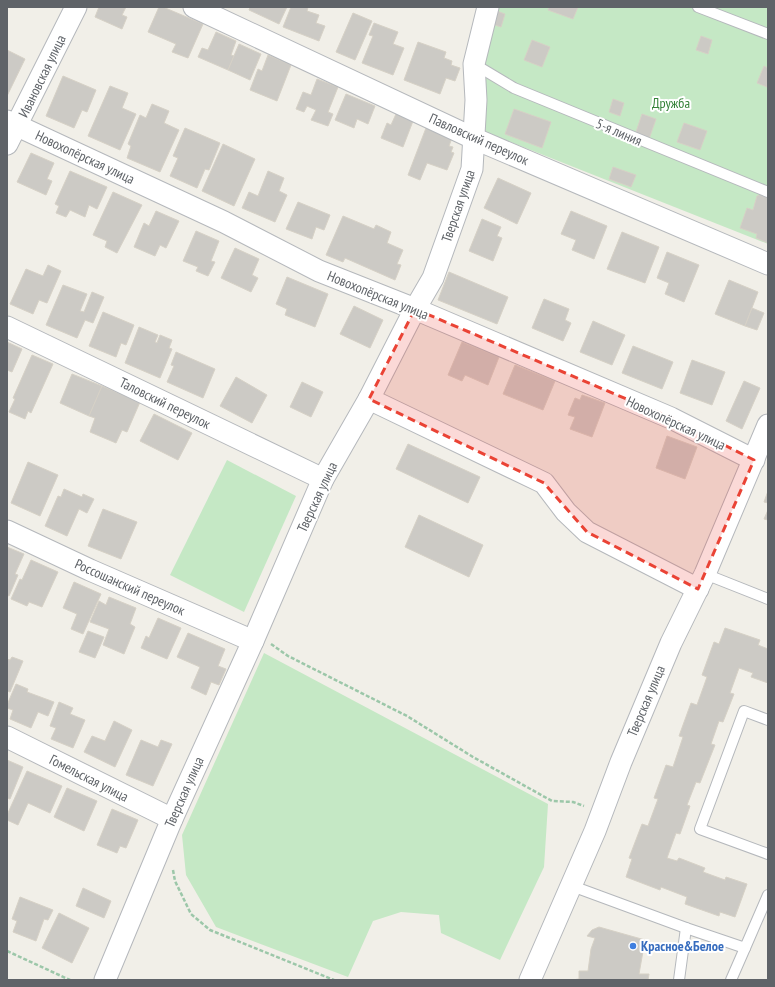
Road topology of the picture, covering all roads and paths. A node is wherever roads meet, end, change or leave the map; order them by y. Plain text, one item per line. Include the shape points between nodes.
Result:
1 (76, 7) edge
2 (194, 7) edge
3 (488, 7) edge
4 (698, 7) edge
5 (768, 34) edge
6 (474, 64) junction
7 (12, 123) edge
8 (473, 138) junction
9 (7, 144) edge
10 (768, 192) edge
11 (768, 264) edge
12 (415, 309) junction
13 (7, 327) edge
14 (369, 398) junction
15 (768, 425) edge
16 (754, 460) junction
17 (323, 480) junction
18 (7, 531) edge
19 (702, 581) junction
20 (768, 599) edge
21 (255, 637) junction
22 (768, 720) edge
23 (7, 737) edge
24 (603, 812) junction
25 (172, 819) junction
26 (768, 854) edge
27 (172, 867) dead end
28 (572, 886) junction
29 (768, 894) edge
30 (686, 928) junction
31 (745, 948) junction
32 (7, 951) edge
33 (70, 980) edge
34 (105, 980) edge
35 (334, 980) edge
36 (530, 980) edge
37 (679, 980) edge
38 (732, 980) edge

1 - 7 street, Ивановская улица
2 - 8 street, Павловский переулок
3 - 6 street, Тверская улица
4 - 5 lane
6 - 8 street, Тверская улица via 476,100
6 - 10 lane, 5-я линия via 514,88
7 - 9 street, Ивановская улица
7 - 12 street, Новохопёрская улица via 224,222 319,271
8 - 11 street, Павловский переулок
8 - 12 street, Тверская улица via 472,169 433,278
12 - 14 street, Тверская улица
12 - 16 street, Новохопёрская улица via 671,418
13 - 17 street, Таловский переулок
14 - 17 street, Тверская улица
14 - 19 street via 544,483 566,512 587,532
15 - 16 street, Тверская улица
16 - 19 street, Тверская улица
17 - 21 street, Тверская улица
18 - 21 street, Россошанский переулок via 90,570
19 - 20 lane
19 - 24 street, Тверская улица via 671,643
21 - 24 path via 407,716 552,801 572,802
21 - 25 street, Тверская улица
22 - 26 lane via 744,711 700,829
23 - 25 street, Гомельская улица
24 - 28 street, Тверская улица
25 - 34 street, Тверская улица
27 - 35 path via 175,881 191,914 210,930
28 - 30 lane
28 - 36 street, Тверская улица
29 - 31 lane
30 - 31 lane
30 - 37 lane
31 - 38 lane
32 - 33 path

